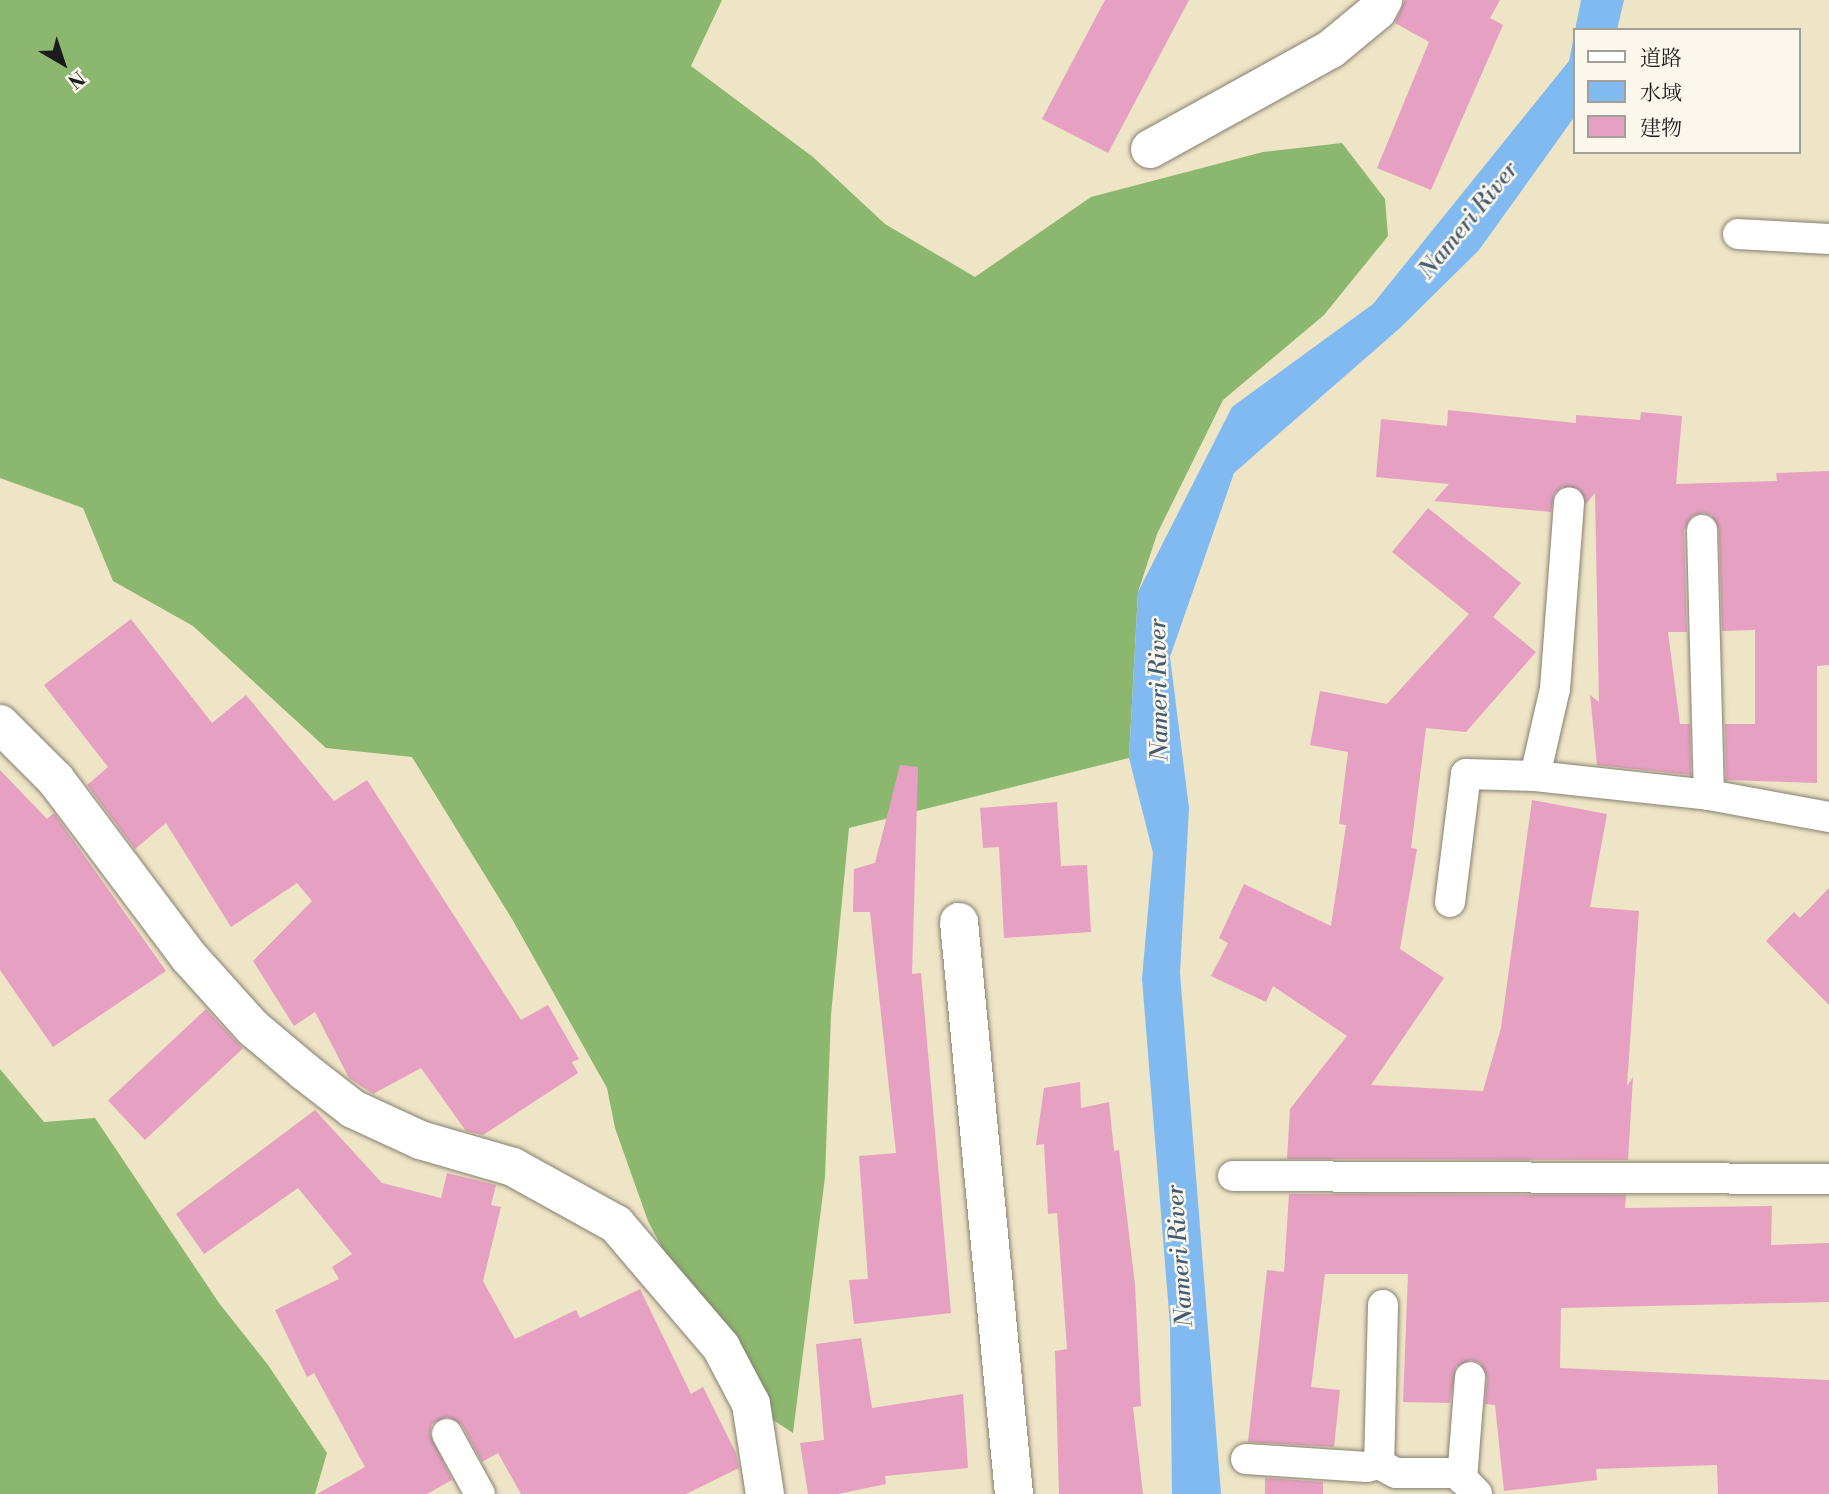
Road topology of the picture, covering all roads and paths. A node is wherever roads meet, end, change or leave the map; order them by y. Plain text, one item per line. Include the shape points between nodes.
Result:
1 (1383, 0) edge
2 (1150, 149) dead end
3 (1738, 234) dead end
4 (1829, 239) edge
5 (1569, 503) dead end
6 (1702, 530) dead end
7 (0, 724) edge
8 (1535, 776) junction
9 (1709, 795) junction
10 (1829, 817) edge
11 (1450, 902) dead end
12 (959, 922) dead end
13 (1233, 1176) dead end
14 (1829, 1180) edge
15 (1383, 1305) dead end
16 (1470, 1377) dead end
17 (447, 1434) dead end
18 (1246, 1460) dead end
19 (1378, 1464) junction
20 (1469, 1486) edge
21 (480, 1494) edge
22 (765, 1494) edge
23 (1014, 1494) edge

1 - 2 street via 1377,11 1331,49
3 - 4 lane
5 - 8 lane via 1555,689
6 - 9 lane
7 - 22 street via 56,780 189,957 253,1028 304,1071 353,1109 420,1140 513,1167 616,1224 721,1347 751,1404
8 - 9 lane
8 - 11 lane via 1466,774
9 - 10 lane
12 - 23 street
13 - 14 lane
15 - 19 lane
16 - 20 lane
17 - 21 lane
18 - 19 lane
19 - 20 lane via 1396,1473 1457,1473

